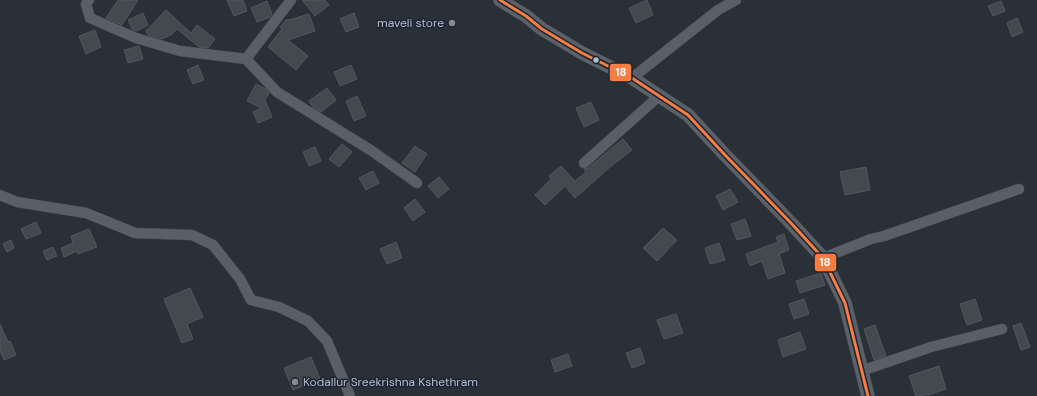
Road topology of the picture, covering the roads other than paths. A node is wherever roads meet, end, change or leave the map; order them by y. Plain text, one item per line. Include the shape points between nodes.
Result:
1 (89, 0) edge
2 (291, 0) edge
3 (500, 0) edge
4 (736, 0) edge
5 (246, 59) junction
6 (632, 78) junction
7 (659, 96) junction
8 (584, 163) dead end
9 (417, 183) dead end
10 (1019, 189) dead end
11 (0, 195) edge
12 (823, 258) junction
13 (1002, 330) dead end
14 (861, 371) junction
15 (350, 396) edge
16 (868, 396) edge

1 - 5 street via 86,4 90,18 136,38 180,51
2 - 5 street
3 - 6 main road via 582,53
4 - 6 street via 718,10
5 - 9 street via 277,92 372,151
6 - 7 main road
7 - 8 street
7 - 12 main road via 688,115
10 - 12 street
11 - 15 street via 16,202 86,213 135,233 192,235 213,245 240,279 251,300 279,307 308,321 327,341
12 - 14 main road via 845,303
13 - 14 street via 931,347
14 - 16 main road

